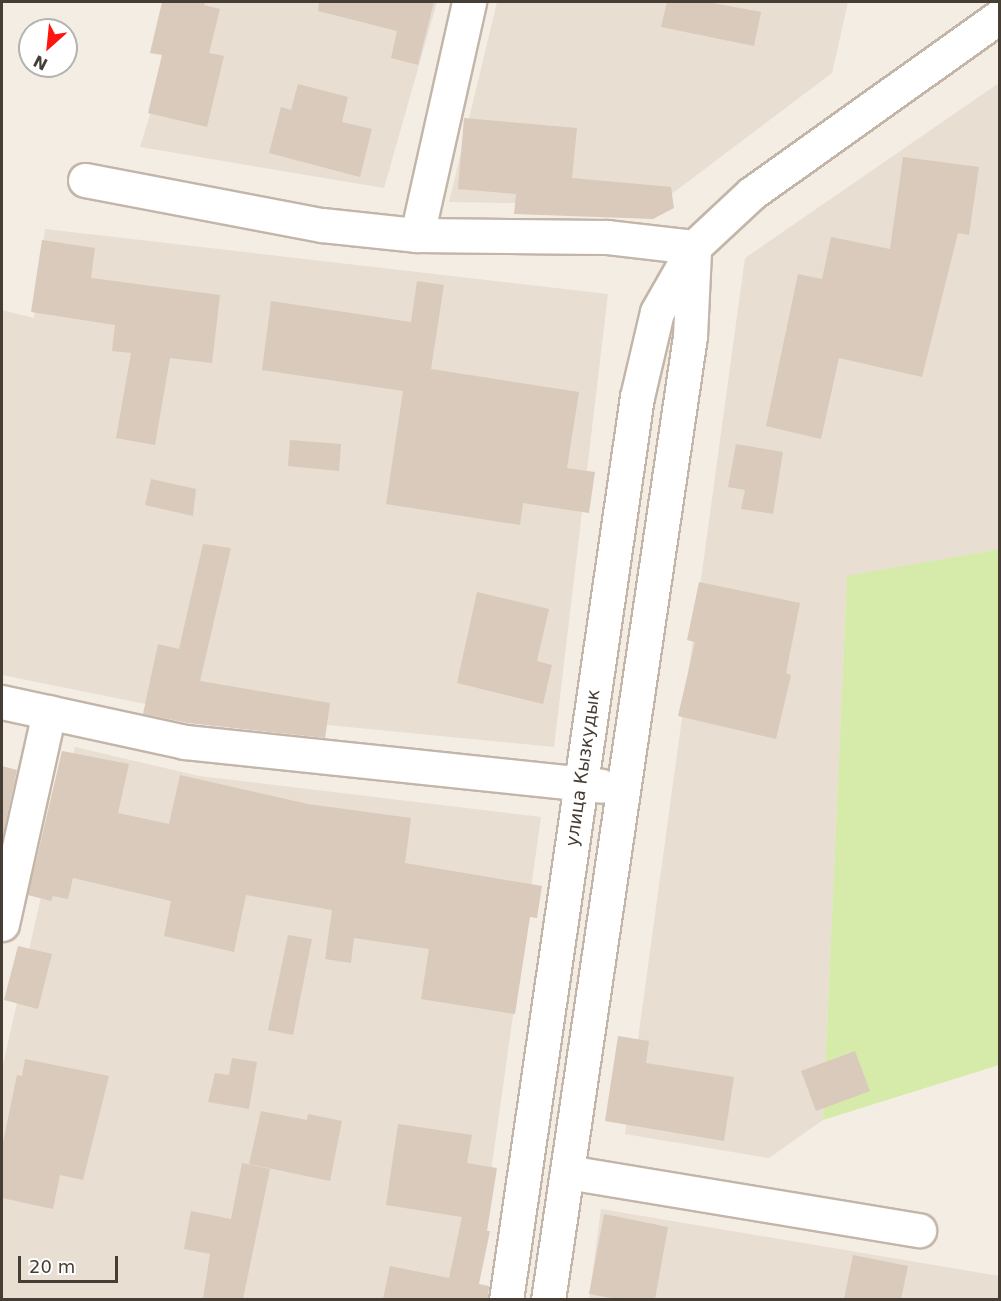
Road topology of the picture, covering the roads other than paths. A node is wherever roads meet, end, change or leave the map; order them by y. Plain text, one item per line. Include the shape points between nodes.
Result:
1 (469, 2) edge
2 (999, 16) edge
3 (85, 180) dead end
4 (417, 235) junction
5 (694, 247) junction
6 (2, 702) edge
7 (50, 712) junction
8 (580, 786) junction
9 (624, 787) junction
10 (2, 924) edge
11 (567, 1172) junction
12 (919, 1230) dead end
13 (509, 1299) edge
14 (548, 1299) edge

1 - 4 street
2 - 5 street, улица Кызкудык via 752,193
3 - 4 street via 322,225
4 - 5 street via 607,237
5 - 8 street, улица Кызкудык via 657,312 637,397
5 - 9 street via 690,336
6 - 7 street
7 - 8 street via 185,742
7 - 10 street
8 - 9 street
8 - 13 street, улица Кызкудык
9 - 11 street
11 - 12 street
11 - 14 street

